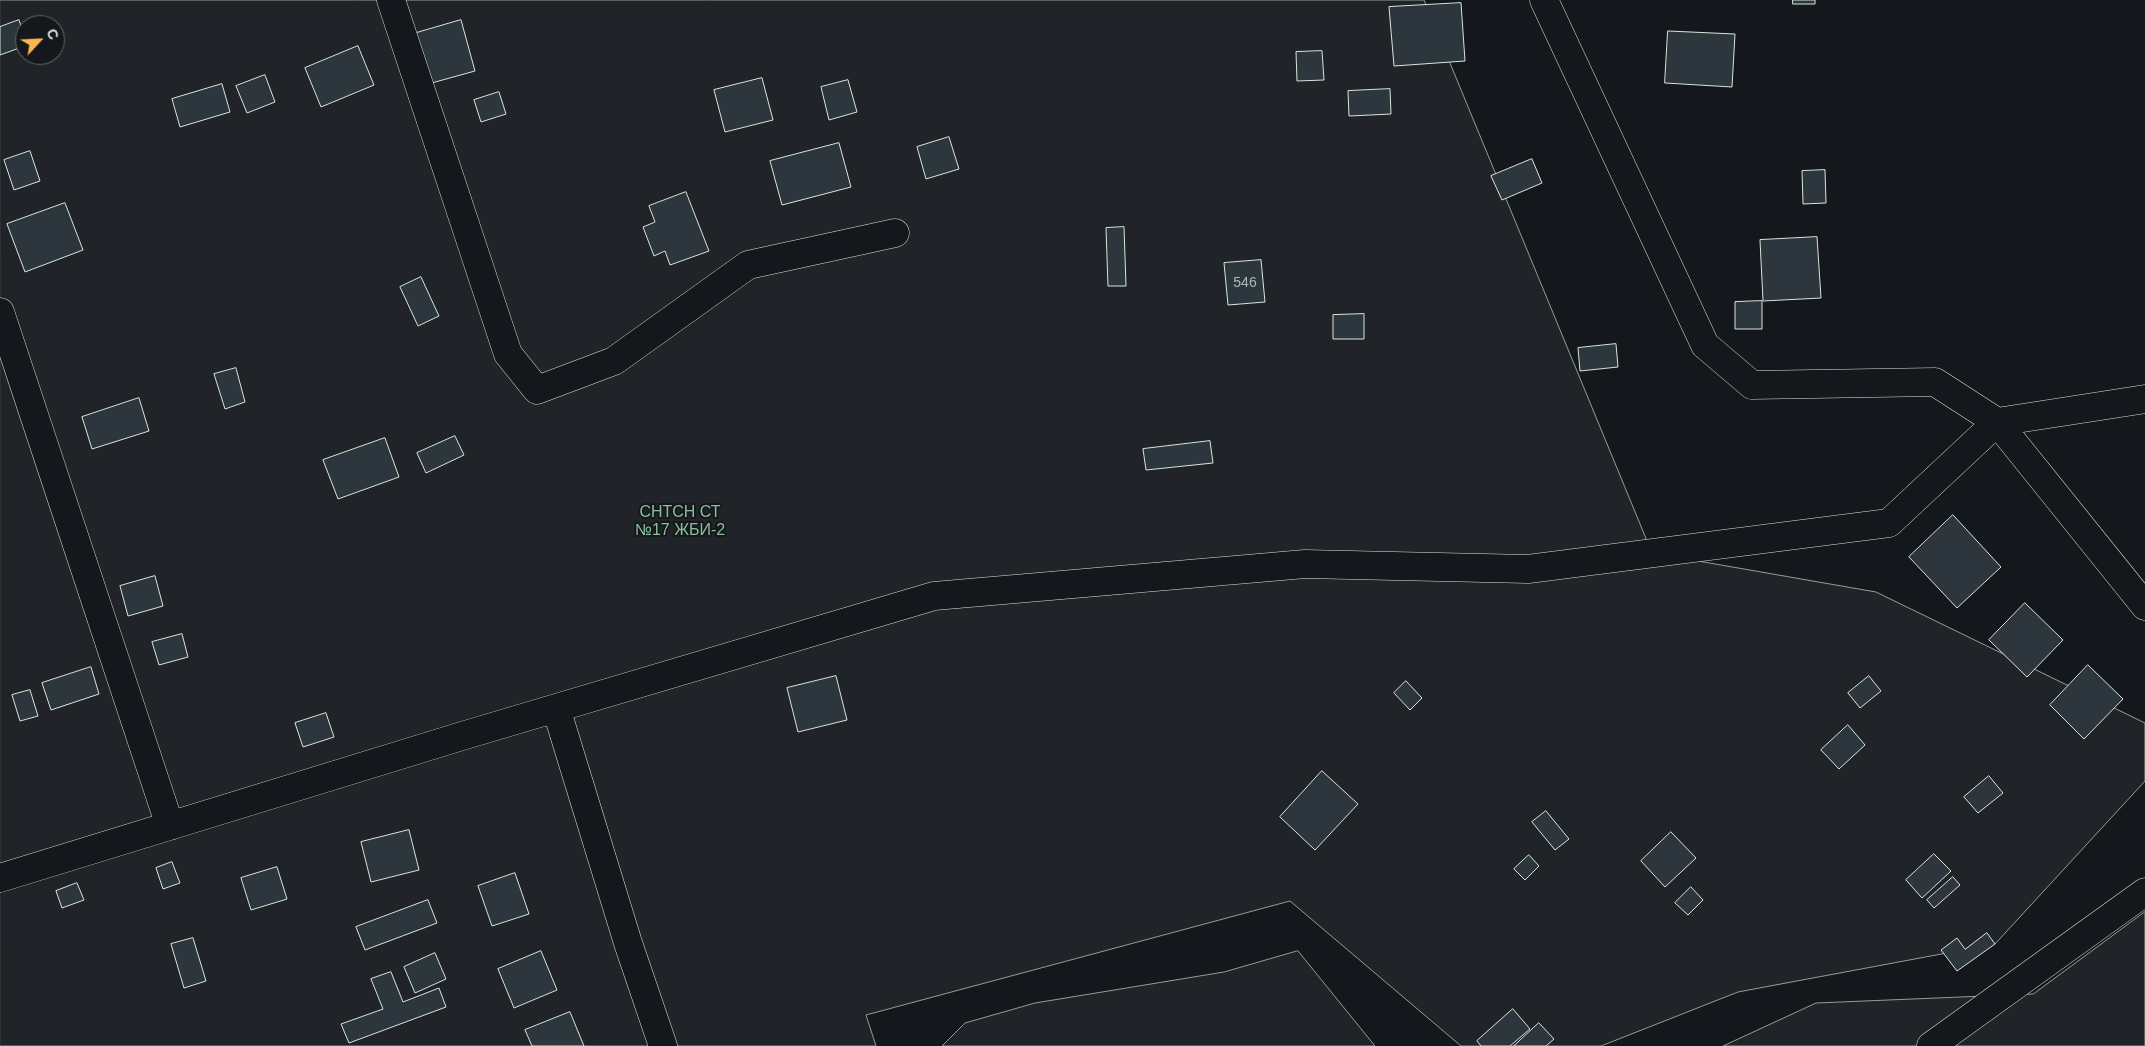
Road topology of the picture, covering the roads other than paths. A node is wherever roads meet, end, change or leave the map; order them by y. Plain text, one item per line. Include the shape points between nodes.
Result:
1 (391, 0) edge
2 (1544, 0) edge
3 (895, 233) dead end
4 (0, 312) edge
5 (2145, 400) edge
6 (1997, 422) junction
7 (2145, 606) edge
8 (556, 708) junction
9 (170, 826) junction
10 (0, 878) edge
11 (2145, 892) edge
12 (663, 1046) edge
13 (1932, 1046) edge

1 - 3 street via 508,354 537,390 614,361 748,265
2 - 6 street via 1705,345 1752,385 1935,382
4 - 9 street
5 - 6 street
6 - 7 street
6 - 8 street via 1889,523 1528,569 1305,564 934,596
8 - 9 street
8 - 12 street
9 - 10 street
11 - 13 street

